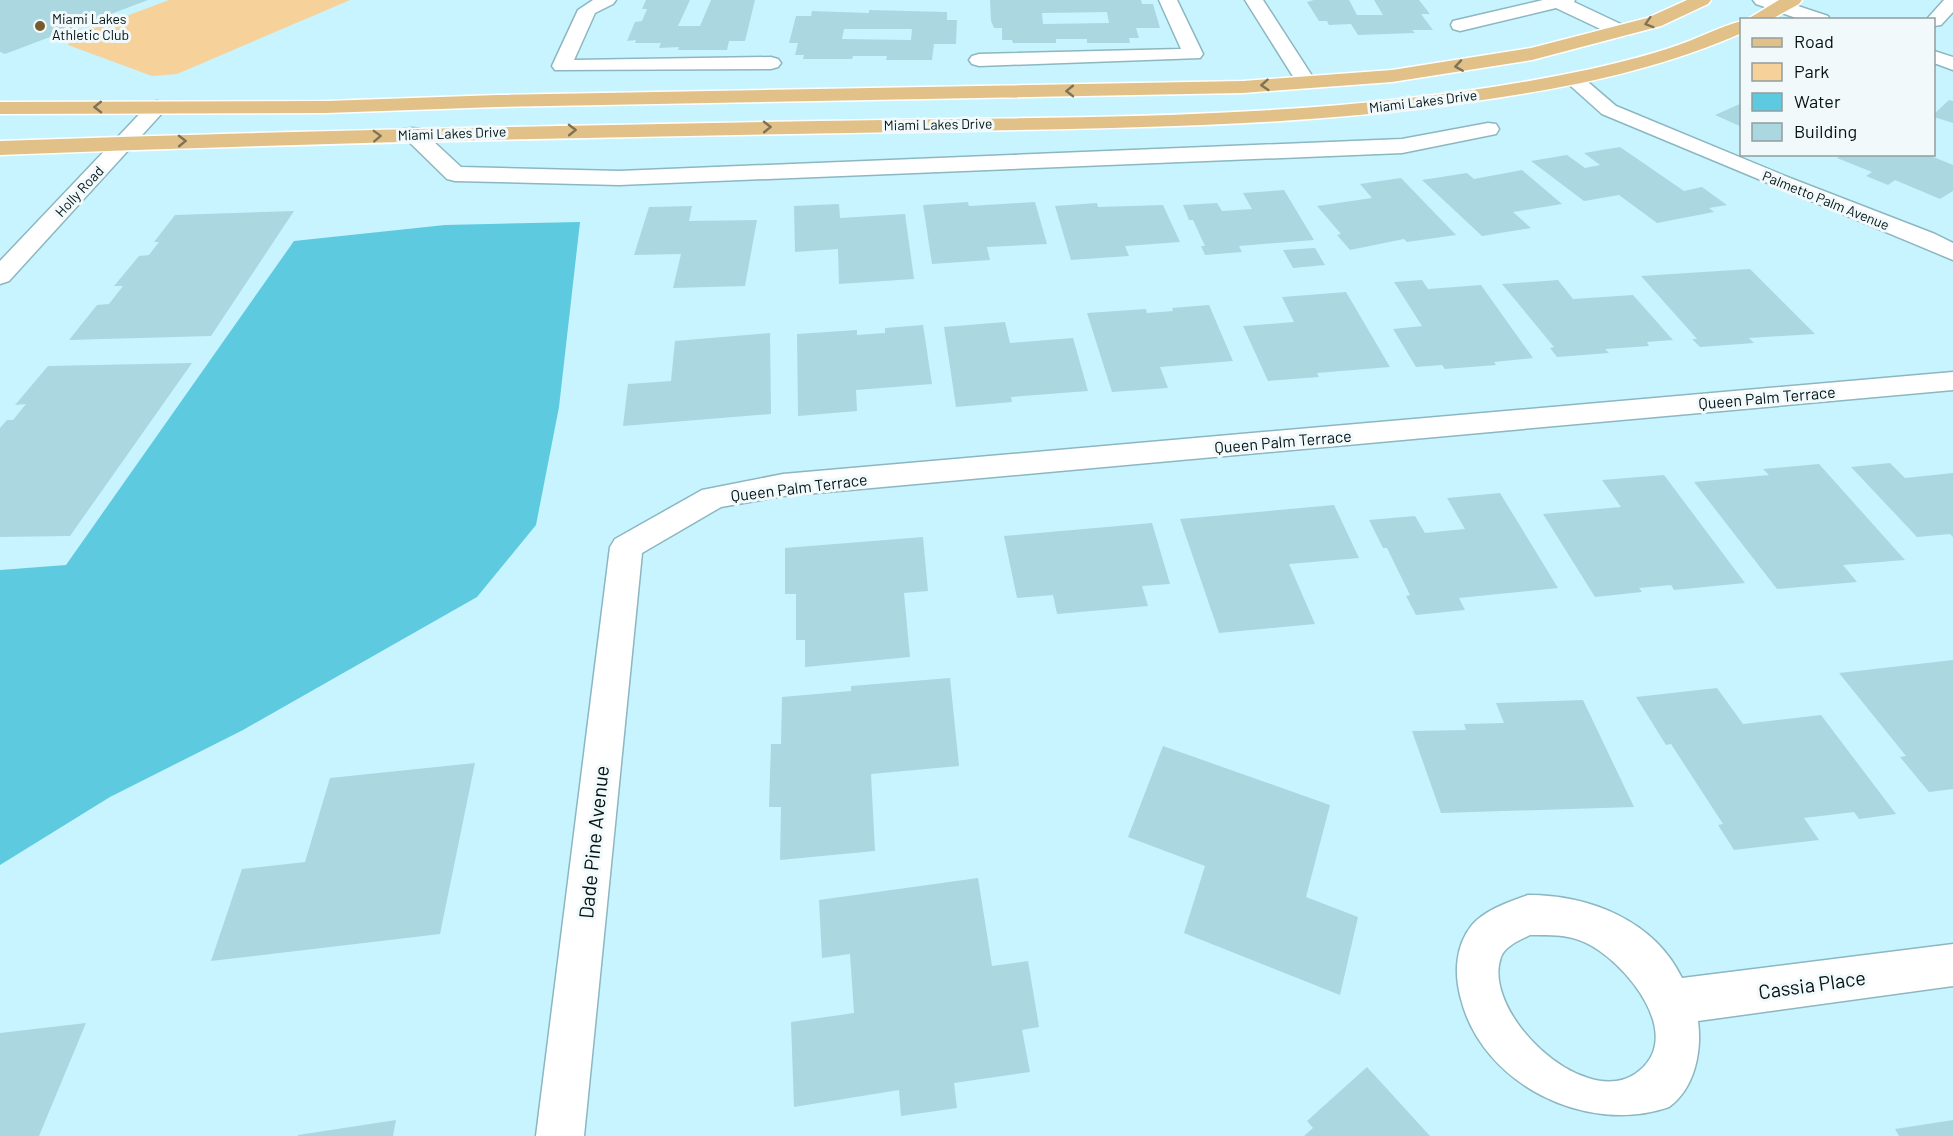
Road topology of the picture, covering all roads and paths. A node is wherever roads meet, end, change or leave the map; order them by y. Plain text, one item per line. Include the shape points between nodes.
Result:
1 (607, 0) edge
2 (1168, 0) edge
3 (1254, 0) edge
4 (1702, 0) edge
5 (1762, 0) edge
6 (1562, 1) edge
7 (1953, 1) edge
8 (1788, 3) edge
9 (1759, 18) edge
10 (1817, 18) edge
11 (1935, 20) edge
12 (1460, 25) dead end
13 (1740, 27) edge
14 (1935, 27) edge
15 (1620, 31) junction
16 (1953, 32) edge
17 (1935, 57) edge
18 (979, 60) dead end
19 (771, 63) dead end
20 (1953, 64) edge
21 (1574, 80) junction
22 (1306, 82) junction
23 (157, 107) junction
24 (0, 108) edge
25 (1228, 118) junction
26 (1488, 129) dead end
27 (412, 134) junction
28 (124, 143) junction
29 (0, 148) edge
30 (1248, 153) junction
31 (1953, 253) edge
32 (0, 276) edge
33 (1953, 381) edge
34 (626, 547) joint
35 (1953, 965) edge
36 (1671, 1002) junction
37 (560, 1136) edge

1 - 19 street via 587,10 562,66
2 - 18 street via 1193,54
3 - 22 street
4 -> 15 main road, Miami Lakes Drive via 1654,22
5 - 8 street
6 - 12 street
6 - 15 street
7 - 11 street
8 - 9 main road
8 - 10 street
13 - 21 main road, Miami Lakes Drive via 1706,43
14 - 16 street
15 -> 22 main road, Miami Lakes Drive via 1532,54 1392,76
17 - 20 street
21 - 25 main road, Miami Lakes Drive via 1422,104
21 - 31 street, Palmetto Palm Avenue via 1609,110
22 -> 23 main road, Miami Lakes Drive via 1038,92
23 -> 24 main road, Miami Lakes Drive
23 - 28 street, Holly Road
27 -> 25 main road, Miami Lakes Drive
25 - 30 street
26 - 30 street via 1402,146
28 -> 27 main road, Miami Lakes Drive
27 - 30 street via 455,174 619,178
28 - 29 main road, Miami Lakes Drive
28 - 32 street, Holly Road
33 - 34 street, Queen Palm Terrace via 783,485 713,498
34 - 37 street, Dade Pine Avenue
35 - 36 street, Cassia Place
36 - 36 street via 1652,970 1624,944 1592,924 1560,915 1528,915 1503,926 1484,945 1477,973 1481,1005 1498,1038 1524,1068 1559,1092 1594,1103 1630,1103 1658,1089 1674,1066 1679,1036

